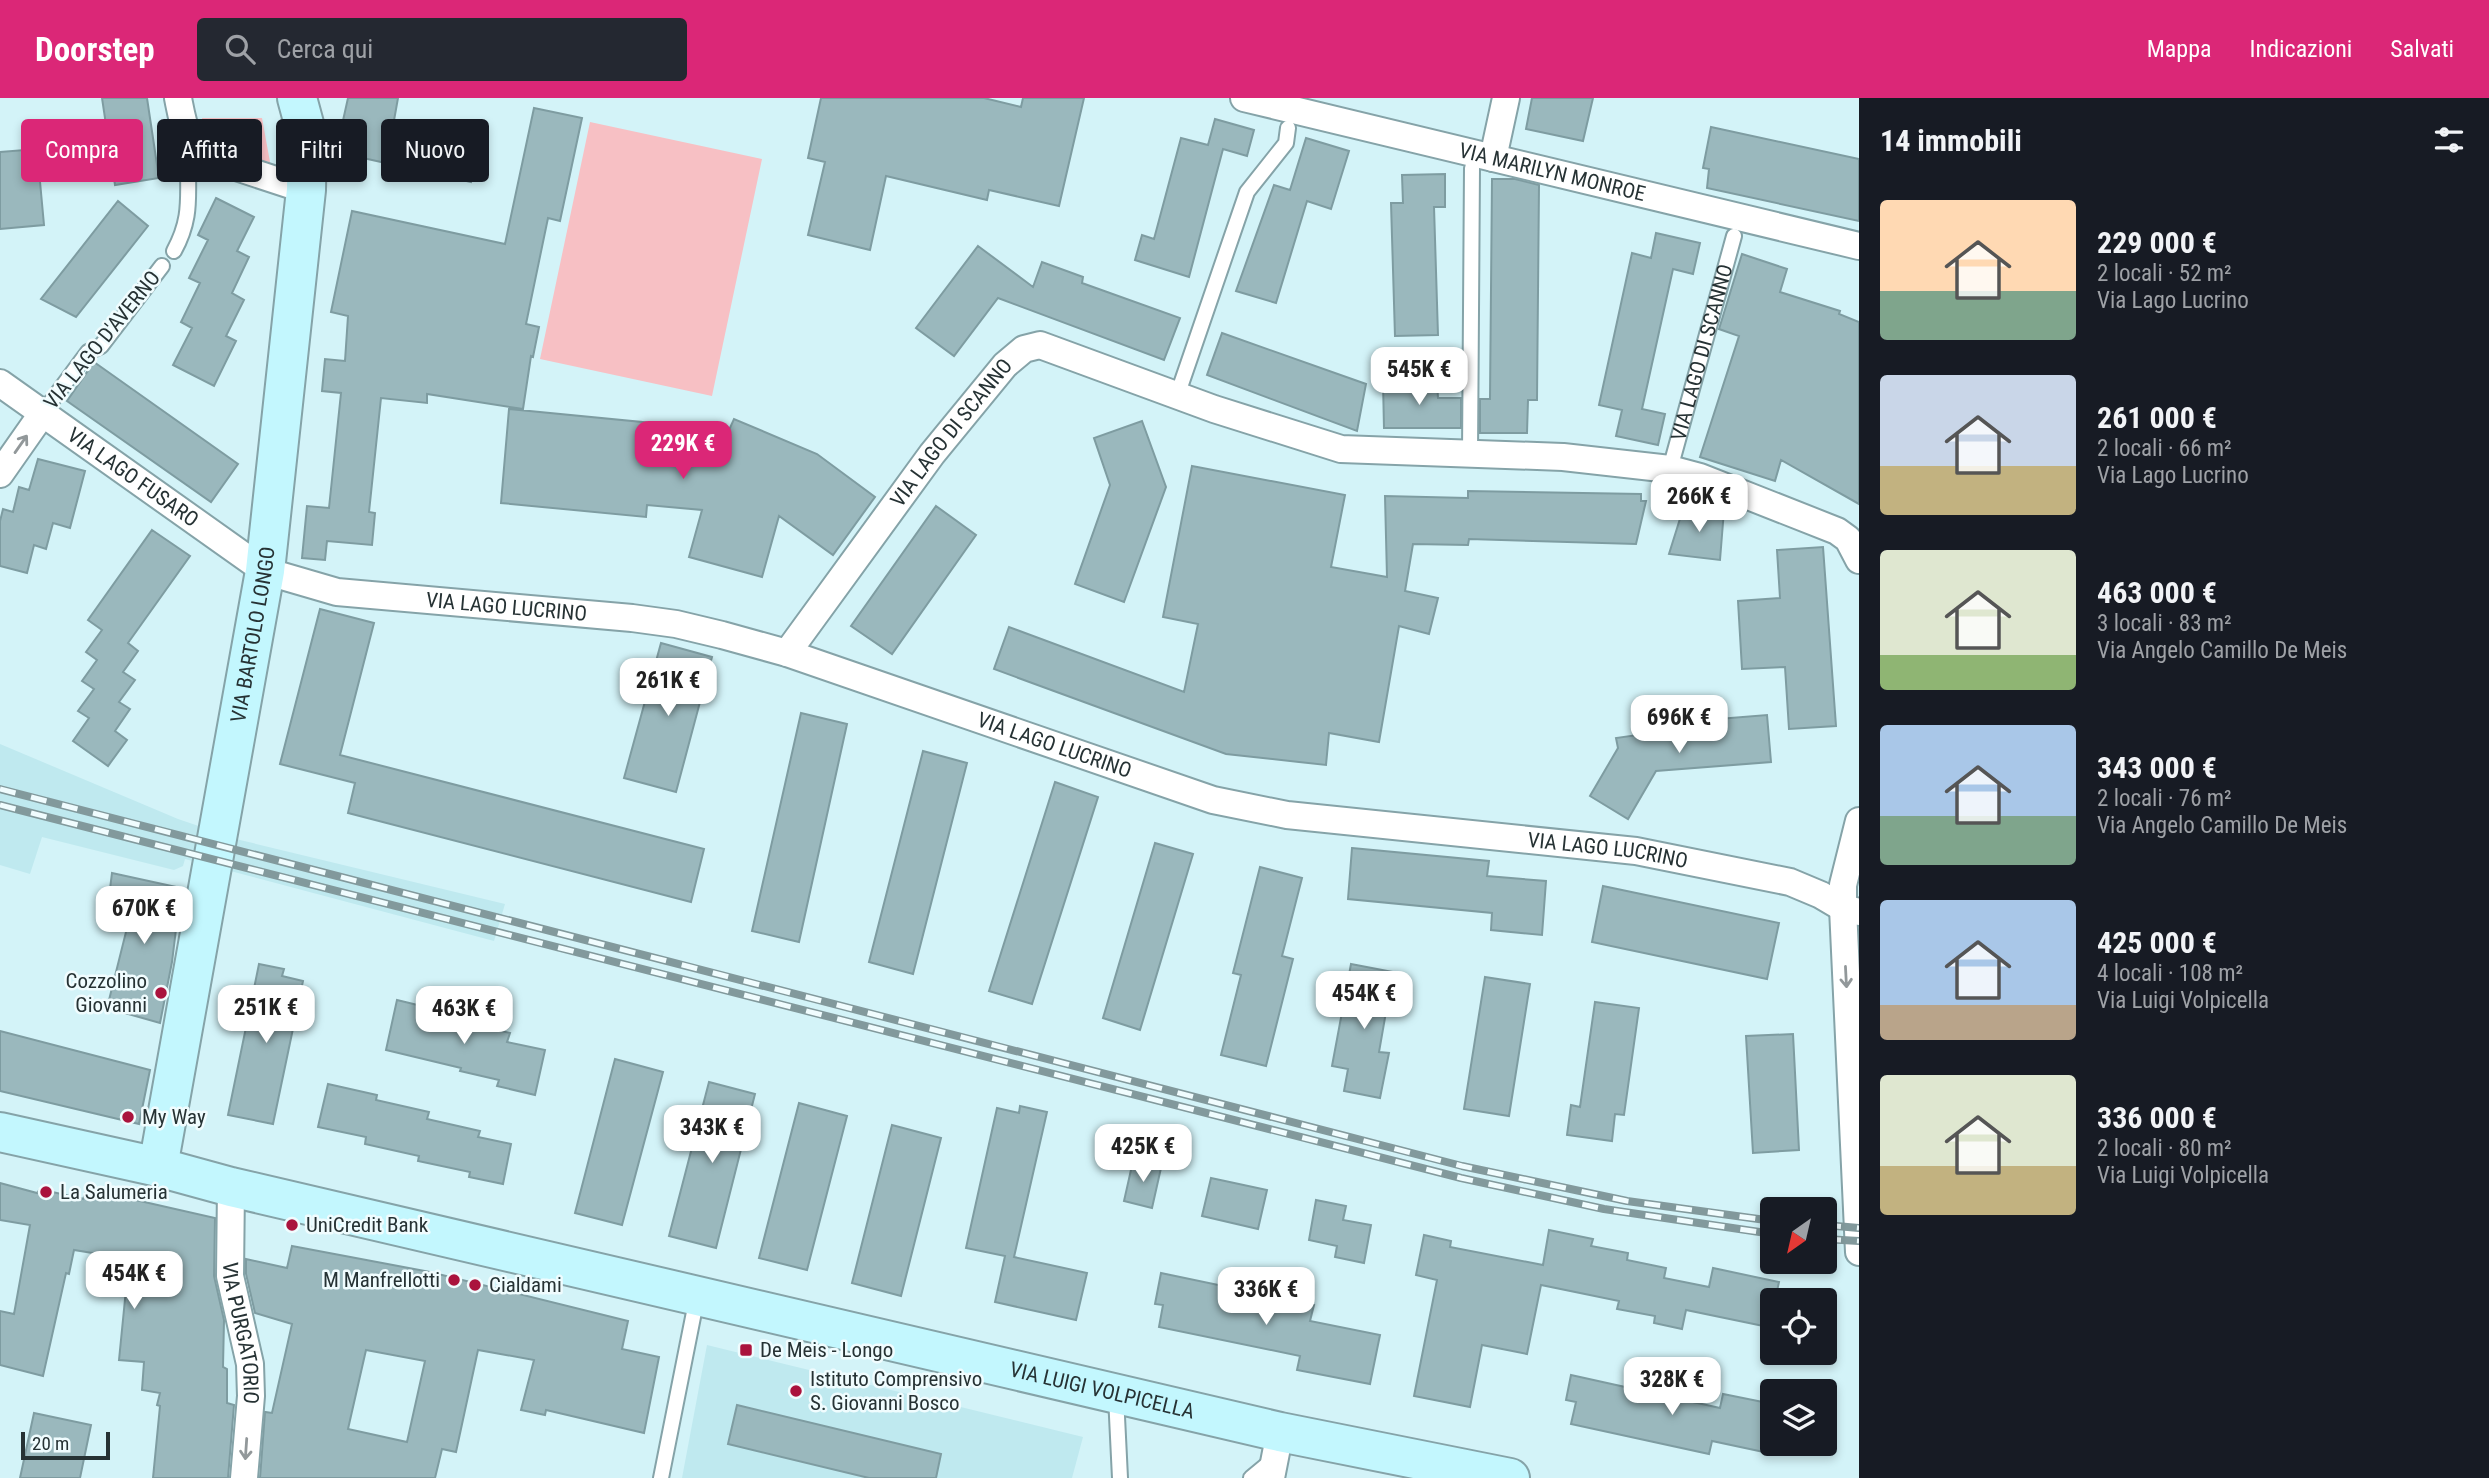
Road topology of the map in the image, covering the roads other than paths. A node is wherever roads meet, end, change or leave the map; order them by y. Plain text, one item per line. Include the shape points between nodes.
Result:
1 (178, 98) edge
2 (297, 98) edge
3 (315, 98) edge
4 (1244, 98) edge
5 (1506, 98) edge
6 (183, 119) edge
7 (303, 119) edge
8 (310, 119) edge
9 (1288, 128) dead end
10 (1483, 163) junction
11 (262, 175) edge
12 (189, 182) edge
13 (306, 182) edge
14 (306, 190) junction
15 (1734, 236) dead end
16 (1859, 246) edge
17 (174, 251) dead end
18 (162, 266) dead end
19 (0, 383) edge
20 (1177, 396) junction
21 (42, 414) junction
22 (1471, 454) junction
23 (1670, 469) junction
24 (0, 474) edge
25 (1857, 548) edge
26 (265, 571) junction
27 (786, 653) junction
28 (1859, 821) edge
29 (1851, 910) edge
30 (0, 1132) edge
31 (158, 1167) junction
32 (231, 1187) junction
33 (1859, 1252) edge
34 (697, 1296) junction
35 (1115, 1392) junction
36 (1276, 1456) edge
37 (244, 1478) edge
38 (661, 1478) edge
39 (1120, 1478) edge
40 (1251, 1478) edge
41 (1510, 1478) edge

1 - 6 street, VIA LAGO D'AVERNO
2 - 7 street, VIA BARTOLO LONGO
3 - 8 street
4 - 10 street, VIA MARILYN MONROE
5 - 10 street
9 - 20 lane via 1286,143 1247,192
10 - 16 street, VIA MARILYN MONROE
10 - 22 lane
11 - 14 street
12 - 17 lane, VIA LAGO D'AVERNO via 187,218
13 - 14 street, VIA BARTOLO LONGO
14 - 26 street, VIA BARTOLO LONGO
15 - 23 lane, VIA LAGO DI SCANNO
18 - 21 lane, VIA LAGO D'AVERNO
19 - 21 street, VIA LAGO FUSARO
20 - 22 street, VIA LAGO DI SCANNO via 1341,449
20 - 27 street, VIA LAGO DI SCANNO via 1050,347 1024,349 1005,365 932,454
24 -> 21 street
21 - 26 street, VIA LAGO FUSARO
22 - 23 street, VIA LAGO DI SCANNO via 1563,457
23 - 25 street, VIA LAGO DI SCANNO via 1818,522
26 - 27 street, VIA LAGO LUCRINO via 337,592 676,624
26 - 31 street, VIA BARTOLO LONGO
27 - 29 street, VIA LAGO LUCRINO via 1213,800 1287,815 1645,852 1790,881
28 - 29 street via 1843,885
29 -> 33 street
30 - 31 street, VIA LUIGI VOLPICELLA
31 - 32 street, VIA LUIGI VOLPICELLA
32 - 34 street, VIA LUIGI VOLPICELLA
32 -> 37 street, VIA PURGATORIO via 230,1276 250,1364
34 - 35 street, VIA LUIGI VOLPICELLA
34 - 38 lane
35 - 36 street, VIA LUIGI VOLPICELLA
35 - 39 lane
36 - 40 lane
36 - 41 street, VIA LUIGI VOLPICELLA

